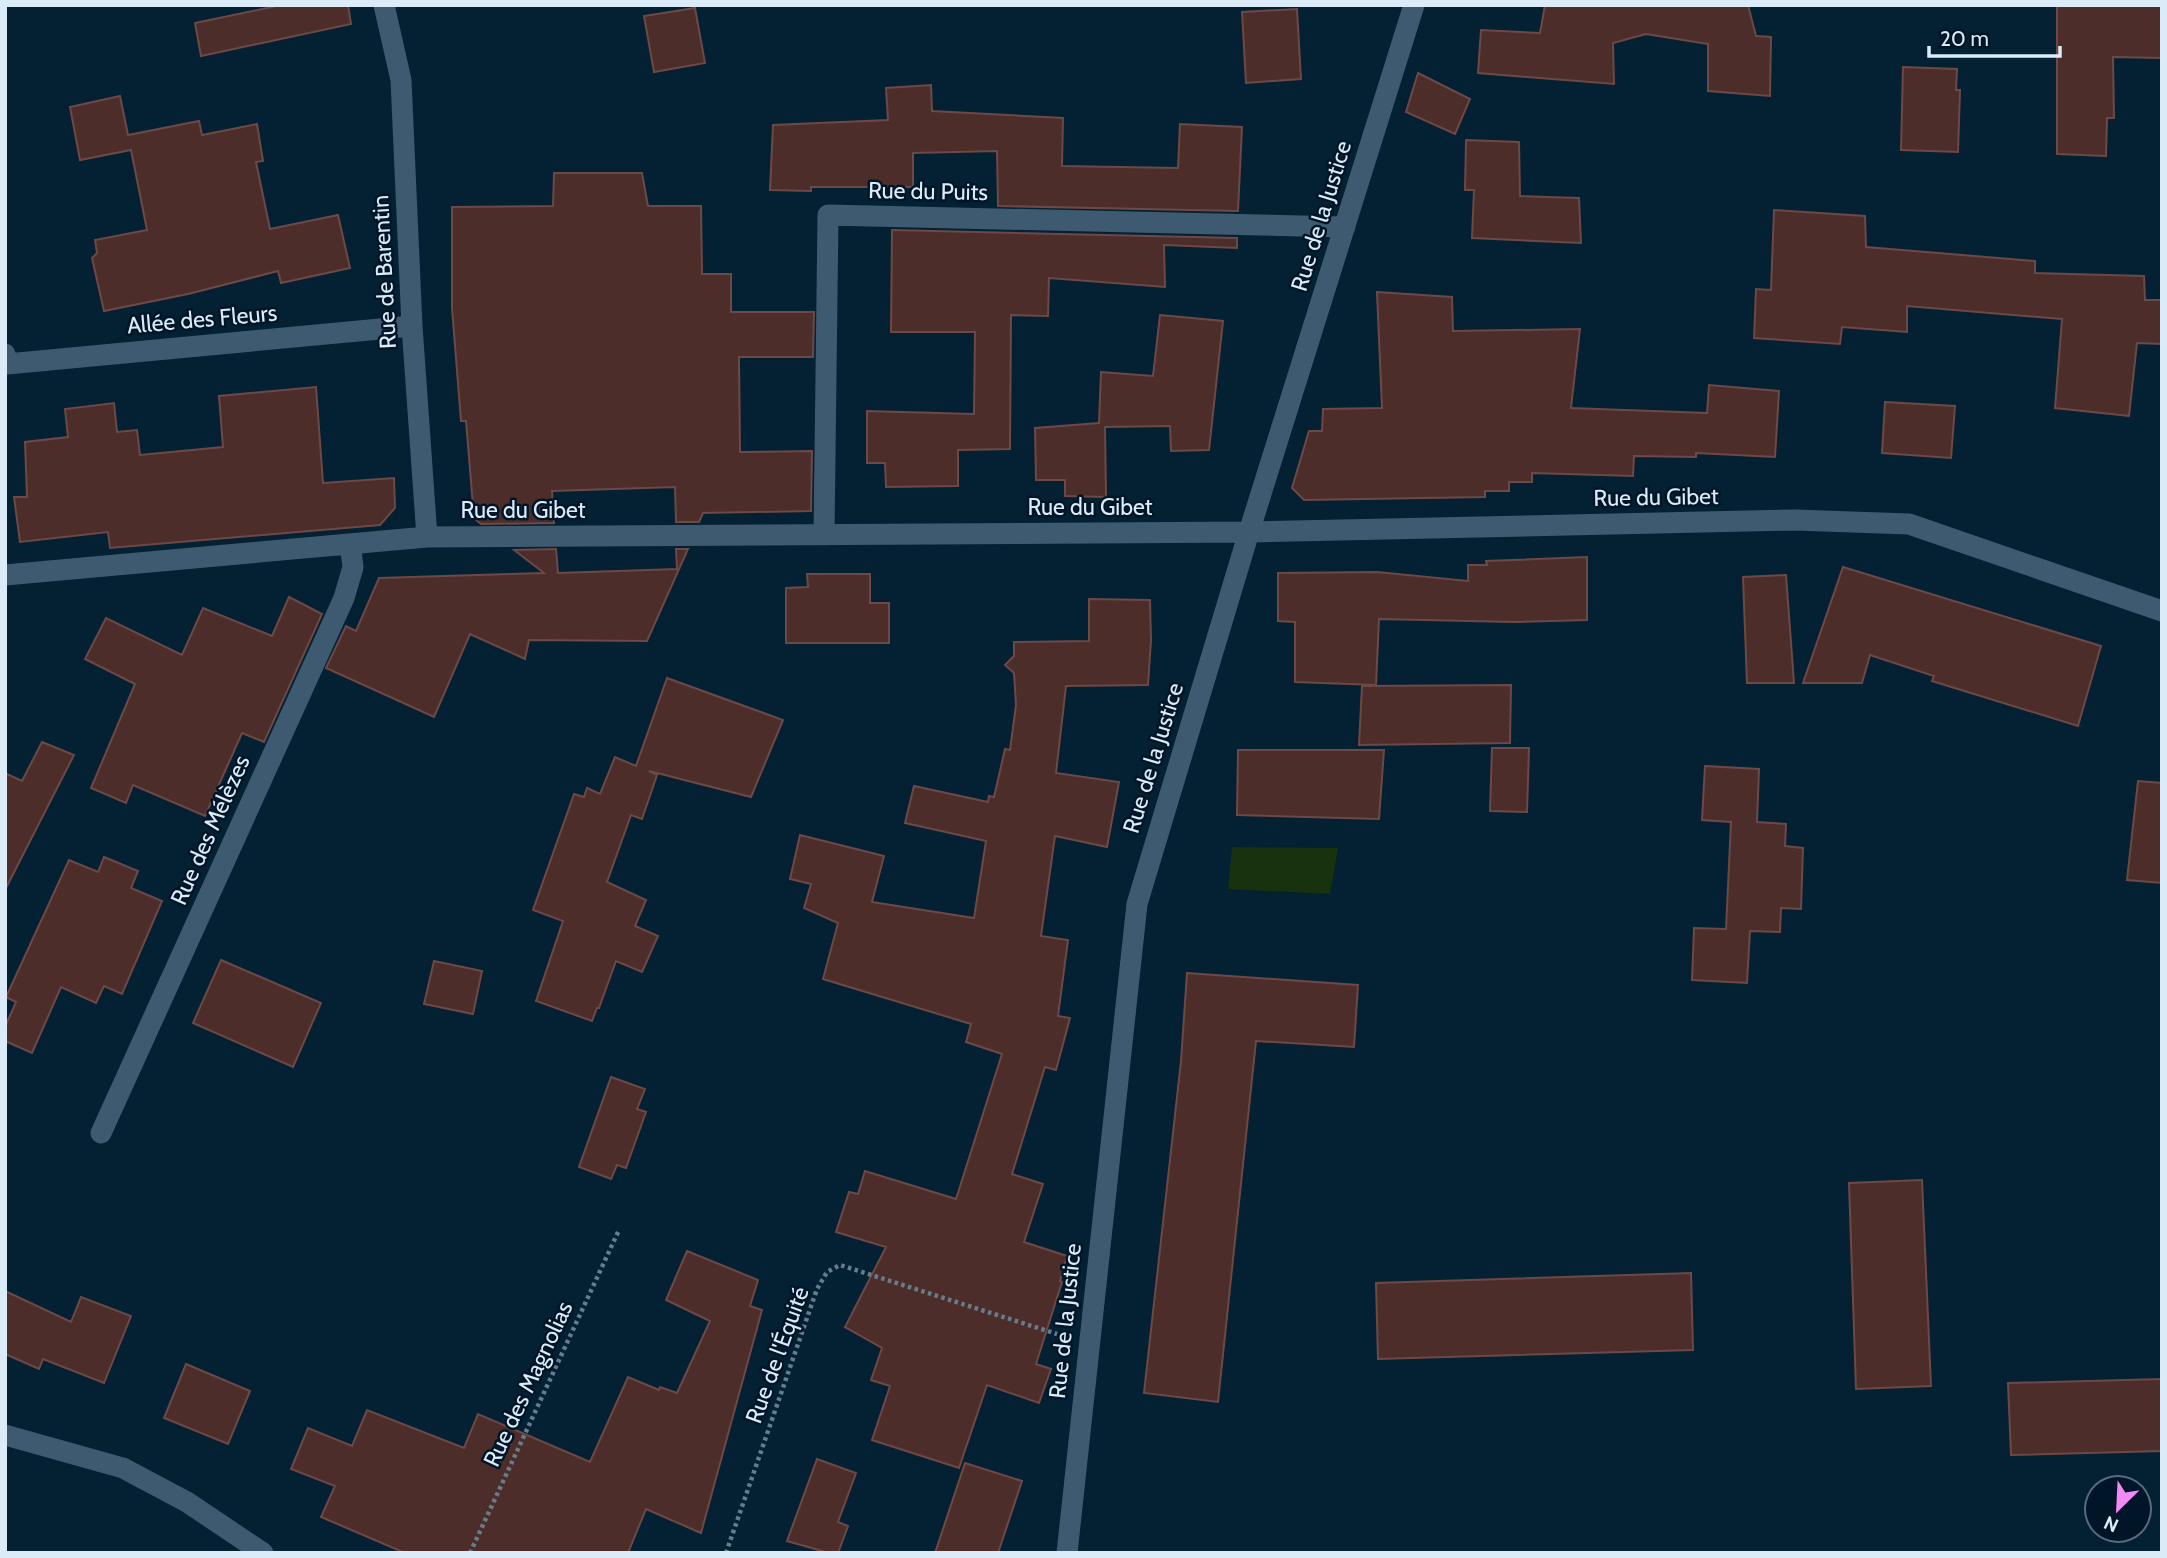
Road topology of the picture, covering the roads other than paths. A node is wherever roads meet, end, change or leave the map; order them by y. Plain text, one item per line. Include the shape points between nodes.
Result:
1 (384, 5) edge
2 (1415, 5) edge
3 (1345, 226) junction
4 (412, 326) junction
5 (5, 354) edge
6 (1249, 532) junction
7 (824, 534) junction
8 (427, 537) junction
9 (350, 544) junction
10 (5, 575) edge
11 (2162, 611) edge
12 (101, 1133) dead end
13 (5, 1435) edge
14 (263, 1553) edge
15 (1067, 1553) edge

1 - 4 street, Rue de Barentin via 401,80
2 - 3 street, Rue de la Justice
3 - 6 street, Rue de la Justice
3 - 7 street, Rue du Puits via 828,215
4 - 5 street, Allée des Fleurs via 7,364
4 - 8 street, Rue de Barentin
6 - 7 street, Rue du Gibet
6 - 11 street, Rue du Gibet via 1795,520 1909,524
6 - 15 street, Rue de la Justice via 1137,904
7 - 8 street, Rue du Gibet
8 - 9 street, Rue du Gibet
9 - 10 street, Rue du Gibet
9 - 12 street, Rue des Mélèzes via 353,567 344,598
13 - 14 street via 123,1468 187,1502

